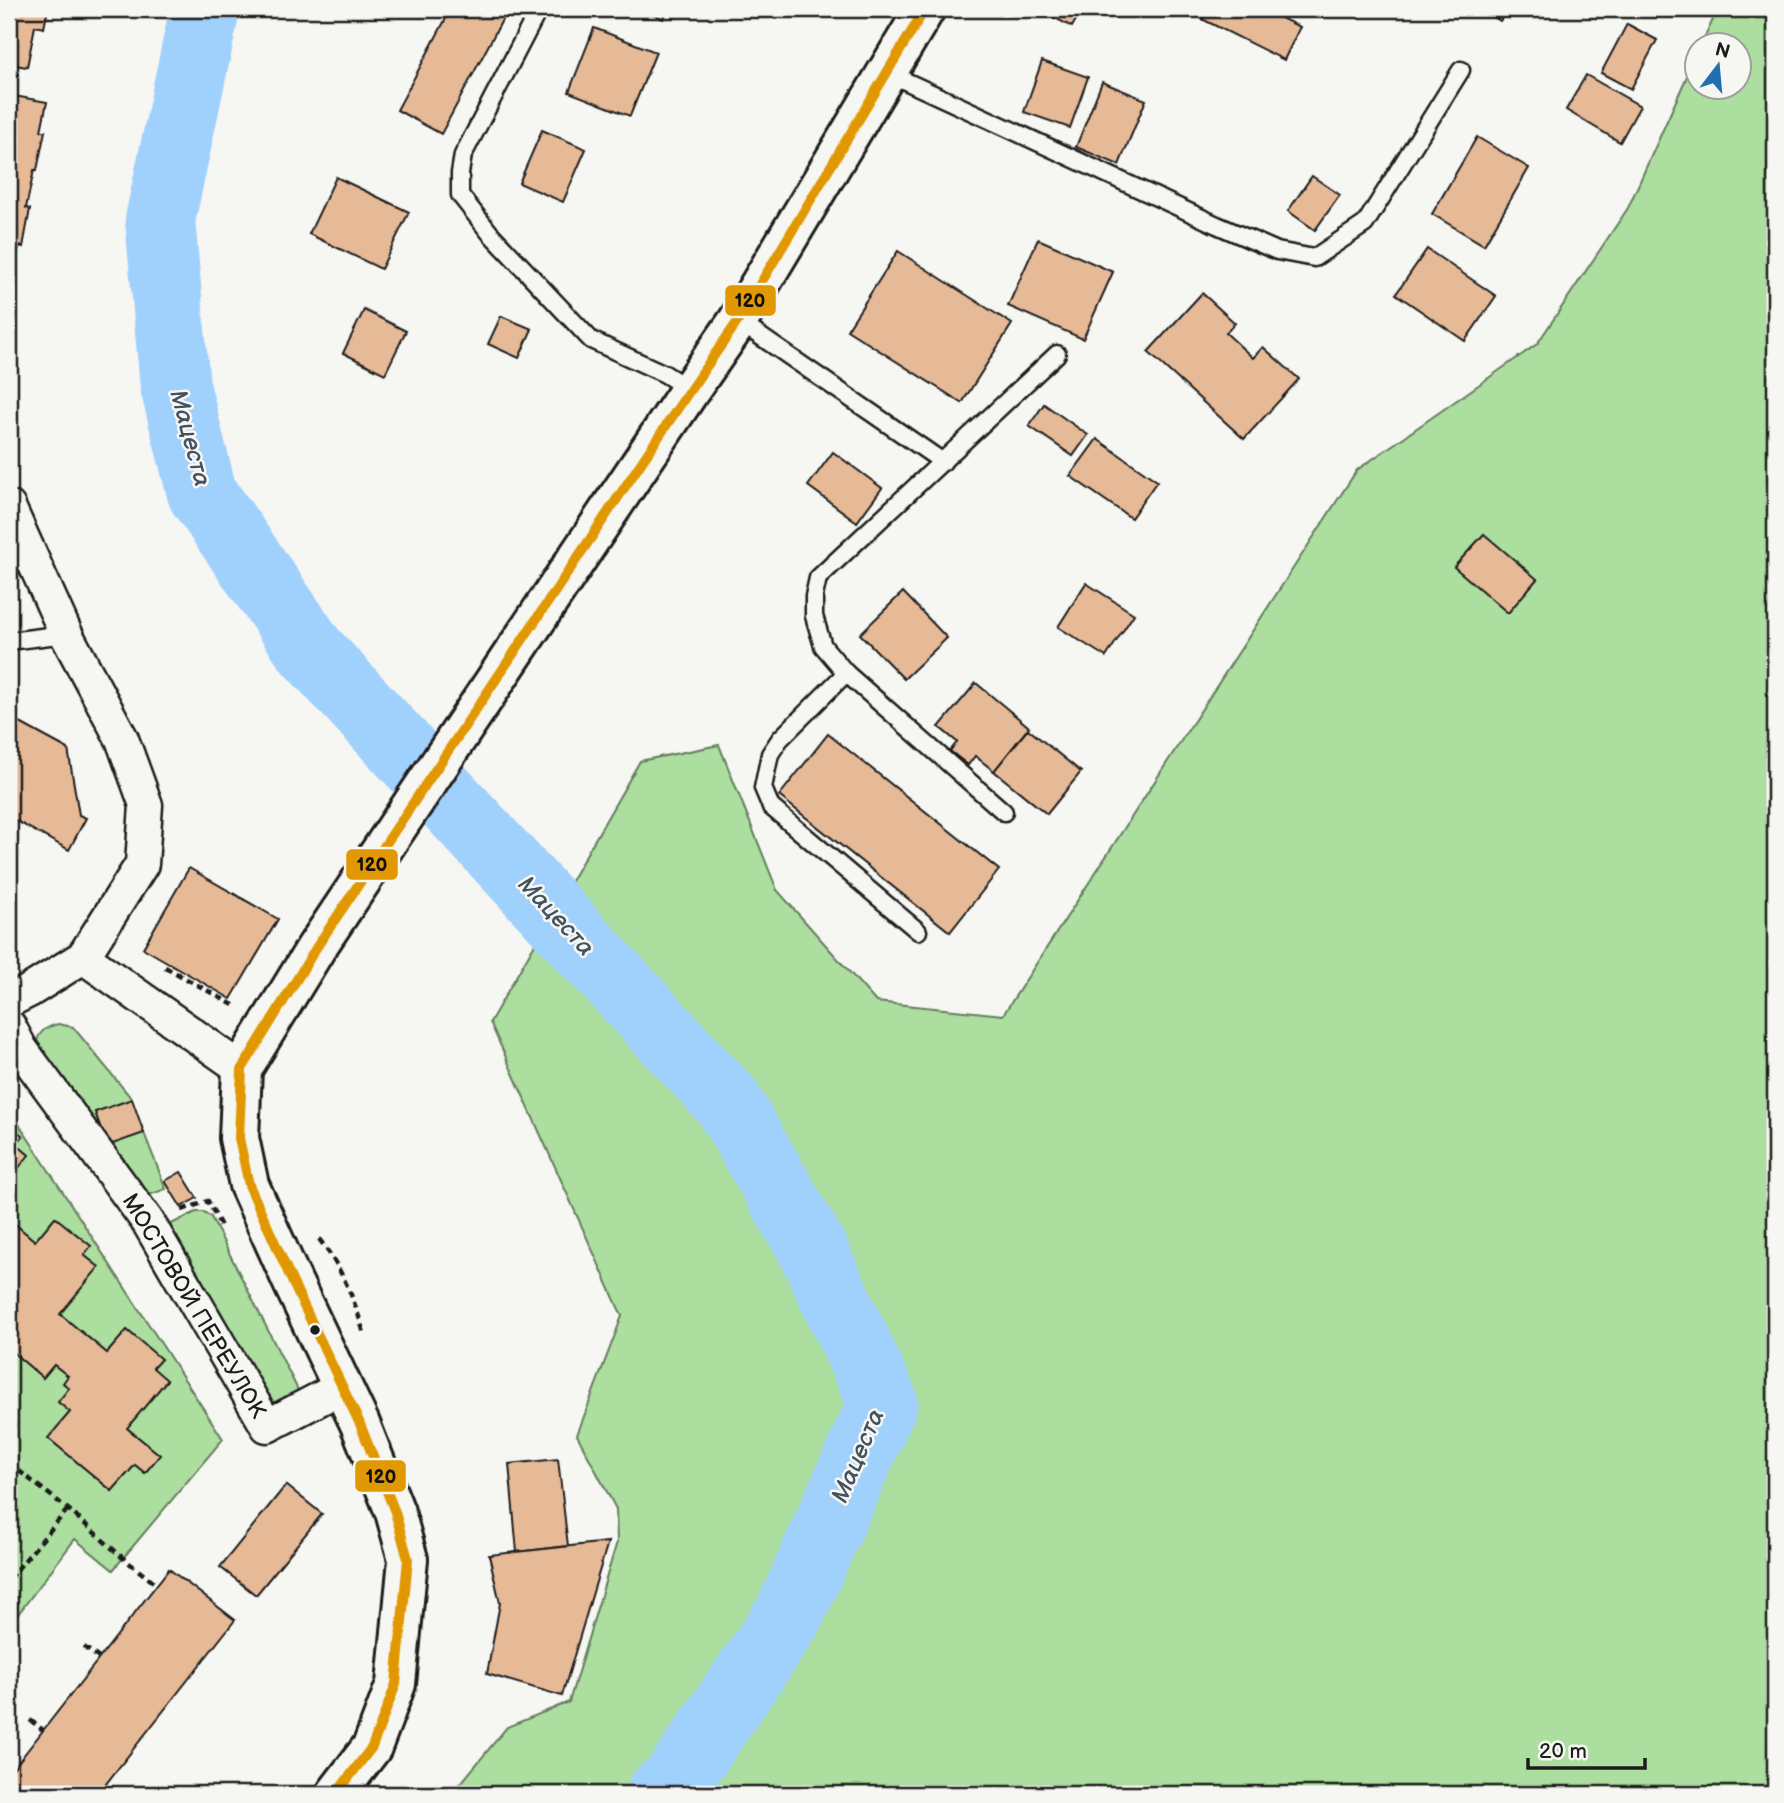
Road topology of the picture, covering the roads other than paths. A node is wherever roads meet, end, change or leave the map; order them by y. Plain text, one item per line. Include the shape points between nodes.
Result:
1 (539, 9) edge
2 (925, 9) edge
3 (1461, 70) dead end
4 (888, 72) junction
5 (738, 321) junction
6 (1057, 354) dead end
7 (690, 390) junction
8 (943, 462) junction
9 (9, 507) edge
10 (66, 634) junction
11 (9, 641) edge
12 (846, 673) junction
13 (1003, 812) dead end
14 (918, 931) dead end
15 (83, 957) junction
16 (9, 1001) edge
17 (15, 1038) edge
18 (242, 1069) junction
19 (344, 1386) junction
20 (336, 1794) edge

1 - 7 lane via 463,155 460,195 592,340
2 - 4 street
3 - 4 lane via 1365,223 1314,258 1277,251 1217,225
4 - 5 street
5 - 7 street
5 - 8 lane
6 - 8 lane
7 - 18 street via 316,948
8 - 12 lane via 818,578 814,616 823,646
9 - 10 street
10 - 11 lane
10 - 15 street via 122,739 146,805 142,864
12 - 13 lane
12 - 14 lane via 779,739 770,754 763,788 771,807
15 - 16 street
15 - 18 street
17 - 19 street, МОСТОВОЙ ПЕРЕУЛОК via 148,1222 267,1426
18 - 19 street via 239,1138 249,1185
19 - 20 street via 395,1512 408,1559 396,1684 372,1747

